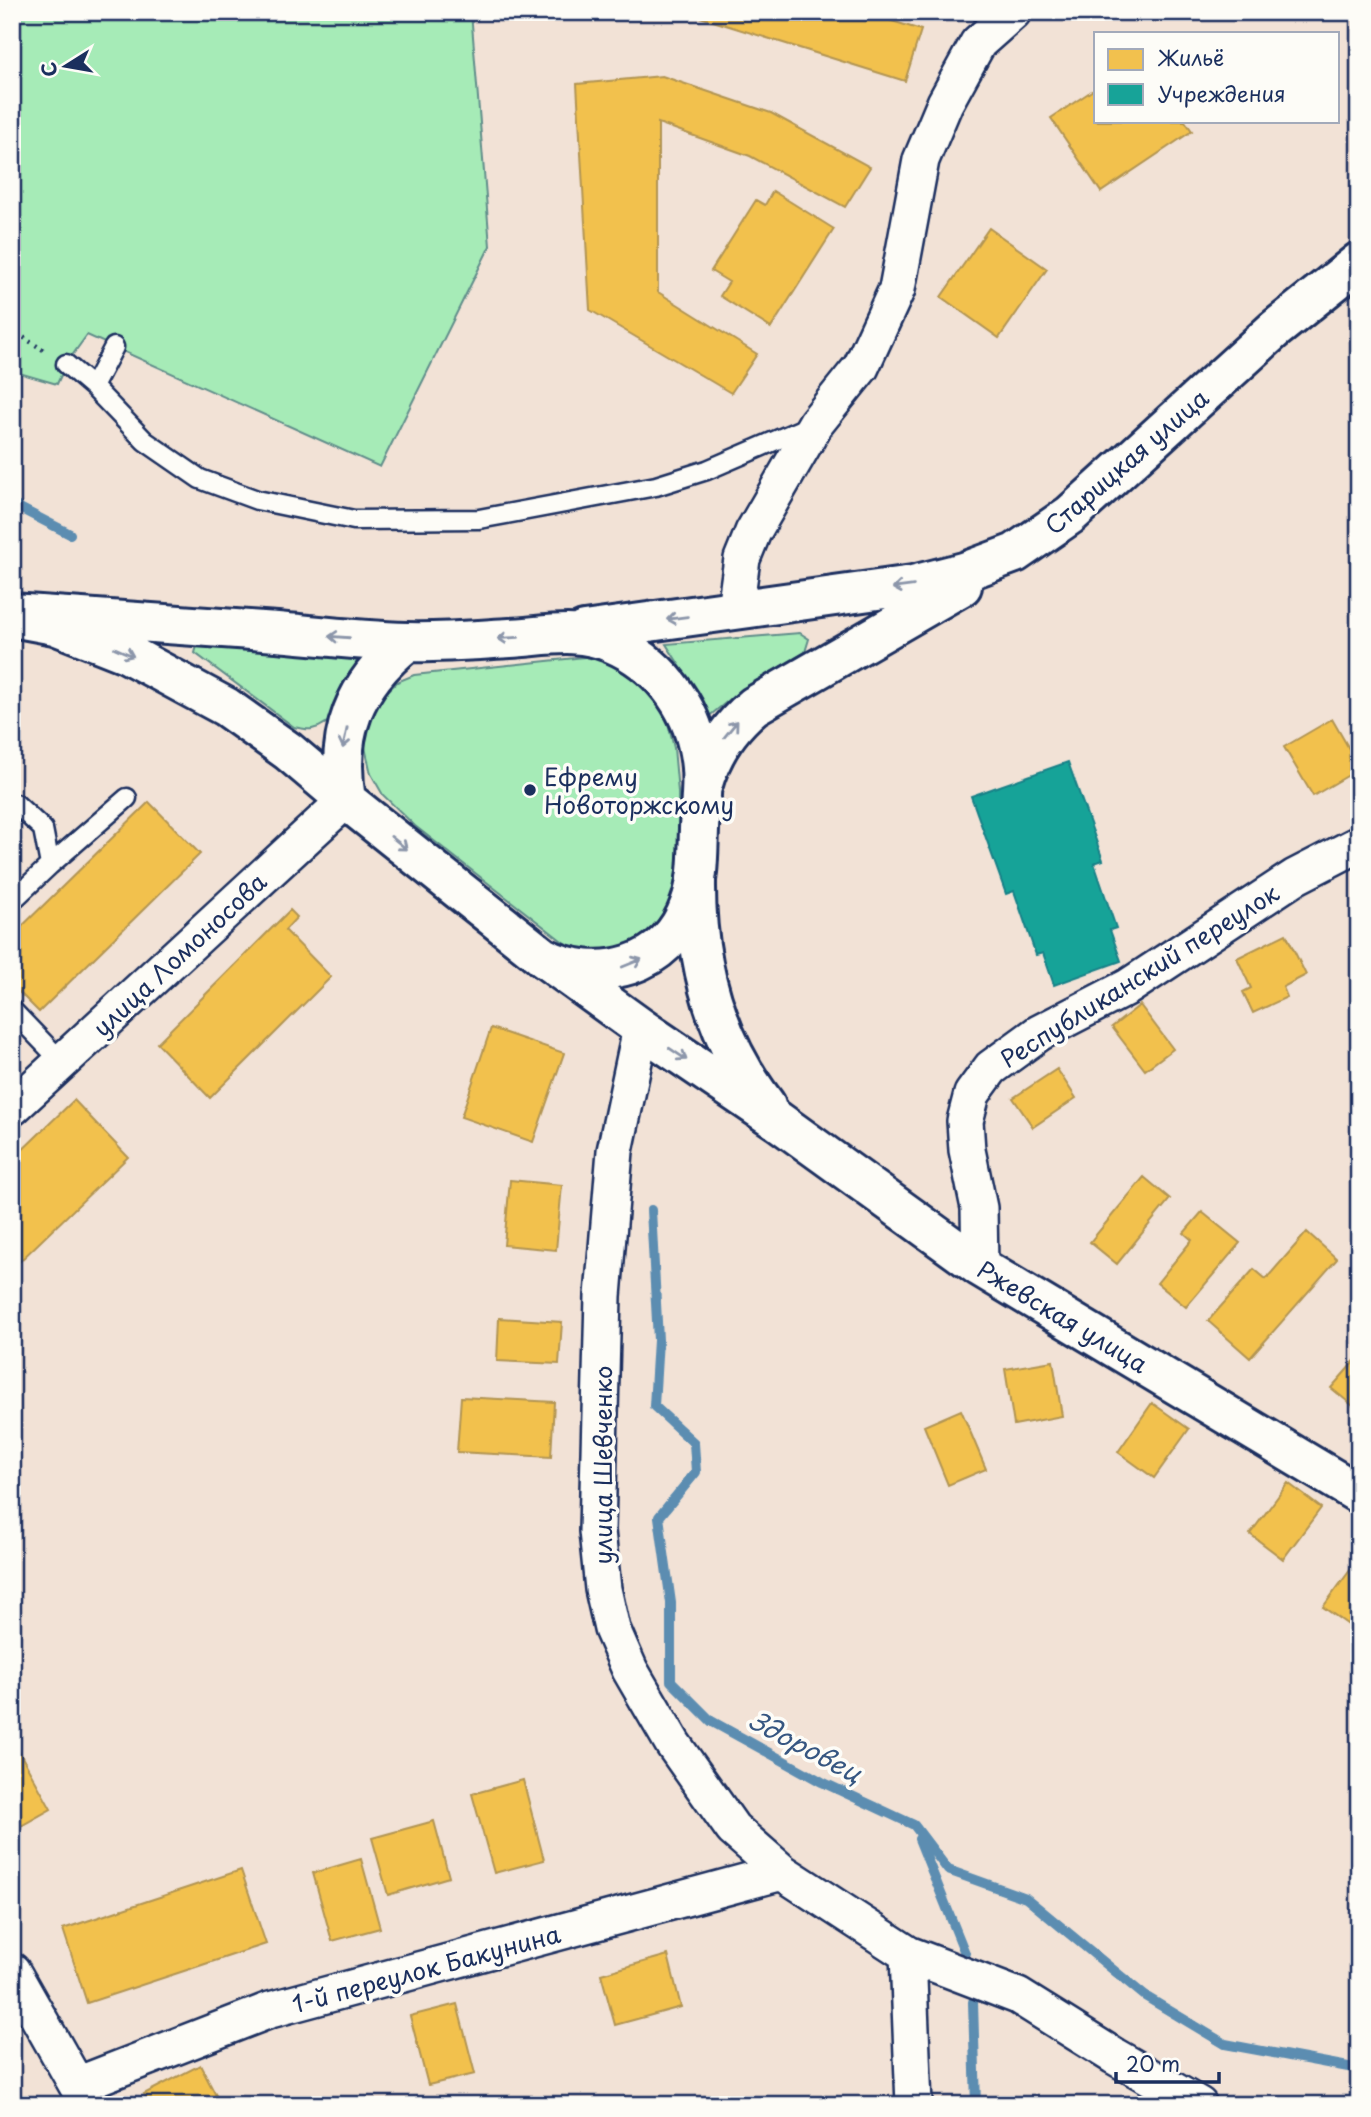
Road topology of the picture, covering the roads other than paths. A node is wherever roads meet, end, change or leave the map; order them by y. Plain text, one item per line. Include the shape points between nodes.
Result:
1 (1013, 12) edge
2 (1359, 262) edge
3 (114, 347) dead end
4 (66, 364) road end
5 (93, 387) junction
6 (816, 424) junction
7 (1015, 553) junction
8 (735, 609) junction
9 (12, 615) edge
10 (576, 632) junction
11 (407, 642) junction
12 (701, 789) junction
13 (127, 798) dead end
14 (346, 800) junction
15 (12, 804) edge
16 (1359, 844) edge
17 (50, 865) junction
18 (696, 874) junction
19 (12, 901) edge
20 (543, 957) junction
21 (12, 1010) edge
22 (641, 1028) junction
23 (62, 1062) junction
24 (12, 1108) edge
25 (778, 1121) junction
26 (980, 1267) junction
27 (1359, 1494) edge
28 (782, 1872) junction
29 (908, 1954) junction
30 (12, 1971) edge
31 (83, 2095) edge
32 (915, 2105) edge
33 (1199, 2105) edge

1 - 6 street via 978,43 946,103 921,160 897,289 861,367
2 - 7 main road, Старицкая улица via 1274,330 1070,515
3 - 5 lane
4 - 5 lane
5 - 6 lane via 145,442 200,479 257,500 354,520 479,519 656,486 707,470
6 - 8 street via 753,532 742,559
7 -> 8 main road, Старицкая улица via 913,585
12 -> 7 main road via 717,749 754,706
8 -> 10 main road, Старицкая улица
11 -> 9 main road, Старицкая улица
9 -> 14 main road, Ржевская улица via 91,638 193,687 268,736
10 -> 11 main road, Старицкая улица
10 - 12 main road via 628,651 669,687 695,735
11 -> 14 main road via 374,673 352,712 342,756
12 - 18 main road
13 - 17 lane
14 -> 20 main road, Ржевская улица
14 - 23 street, улица Ломоносова
15 - 17 lane via 43,829
16 - 26 street, Республиканский переулок via 1295,877 1128,987 1039,1033 991,1068 972,1094 965,1121 979,1208
17 - 19 lane
20 -> 18 main road via 589,971 620,968 643,959 683,920
18 - 25 main road, Ржевская улица via 699,947 713,1005 737,1061
20 - 22 main road, Ржевская улица
21 - 23 lane
22 -> 25 main road, Ржевская улица
22 - 28 street, улица Шевченко via 615,1151 603,1296 597,1531 603,1589 612,1629 630,1670 673,1744 733,1829
23 - 24 street, улица Ломоносова
25 - 26 main road, Ржевская улица
26 - 27 main road, Ржевская улица
28 - 29 street, улица Шевченко
28 - 31 street, 1-й переулок Бакунина via 270,2010
29 - 32 street
29 - 33 street, улица Шевченко via 1018,1996
30 - 31 street

